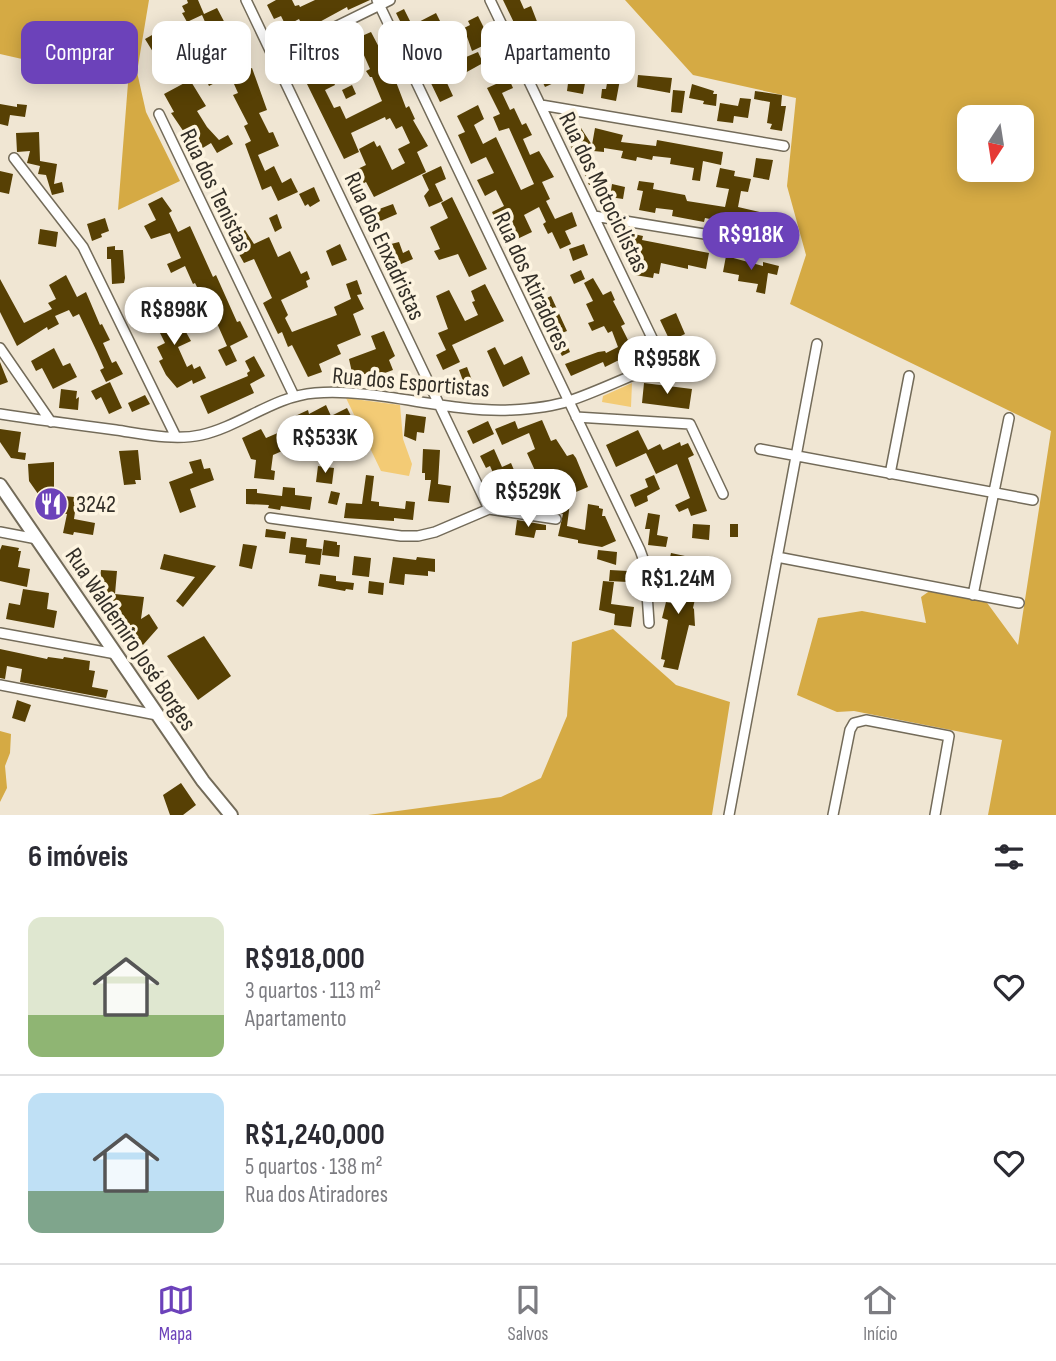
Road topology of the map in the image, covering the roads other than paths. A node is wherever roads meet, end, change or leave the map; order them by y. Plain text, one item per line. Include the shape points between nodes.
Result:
1 (246, 0) edge
2 (390, 0) edge
3 (491, 0) edge
4 (378, 3) edge
5 (343, 21) edge
6 (265, 39) edge
7 (287, 84) edge
8 (541, 105) junction
9 (159, 114) dead end
10 (784, 146) dead end
11 (14, 158) dead end
12 (594, 216) junction
13 (772, 245) dead end
14 (817, 344) dead end
15 (0, 348) edge
16 (693, 355) dead end
17 (664, 363) junction
18 (909, 376) dead end
19 (294, 396) junction
20 (568, 401) junction
21 (440, 406) junction
22 (0, 414) edge
23 (576, 417) junction
24 (1009, 418) dead end
25 (51, 422) junction
26 (176, 437) junction
27 (760, 449) dead end
28 (796, 456) junction
29 (890, 474) junction
30 (0, 485) edge
31 (994, 493) junction
32 (723, 494) dead end
33 (1033, 500) dead end
34 (489, 509) junction
35 (270, 517) dead end
36 (556, 519) dead end
37 (0, 532) edge
38 (37, 538) junction
39 (777, 557) junction
40 (973, 595) junction
41 (1018, 603) dead end
42 (649, 623) dead end
43 (0, 633) edge
44 (116, 654) junction
45 (0, 685) edge
46 (157, 715) junction
47 (231, 815) edge
48 (729, 815) edge
49 (833, 815) edge
50 (934, 815) edge

1 - 6 street, Rua dos Enxadristas
2 - 4 street
3 - 8 street, Rua dos Motociclistas
4 - 5 street
4 - 20 street, Rua dos Atiradores
7 - 21 street, Rua dos Enxadristas
8 - 10 street
8 - 12 street, Rua dos Motociclistas
9 - 19 street, Rua dos Tenistas
11 - 26 street via 83,247
12 - 13 street
12 - 17 street, Rua dos Motociclistas
14 - 28 street
15 - 25 street
16 - 17 street, Rua dos Esportistas
17 - 20 street, Rua dos Esportistas
18 - 29 street
19 - 21 street, Rua dos Esportistas via 343,393
19 - 26 street, Rua dos Esportistas via 202,435
20 - 21 street, Rua dos Esportistas via 512,410
20 - 23 street, Rua dos Atiradores
21 - 34 street, Rua dos Enxadristas
22 - 25 street, Rua dos Esportistas
23 - 32 street via 690,424
23 - 42 street, Rua dos Atiradores via 645,564
24 - 31 street
25 - 26 street, Rua dos Esportistas
27 - 28 street
28 - 29 street
28 - 39 street
29 - 31 street
30 - 38 main road, Rua Waldemiro José Borges
31 - 33 street
31 - 40 street
34 - 35 street via 418,536
34 - 36 street
37 - 38 street
38 - 44 main road, Rua Waldemiro José Borges
39 - 40 street
39 - 48 street
40 - 41 street
43 - 44 street
44 - 46 main road, Rua Waldemiro José Borges
45 - 46 street
46 - 47 main road, Rua Waldemiro José Borges
49 - 50 street via 846,739 854,723 866,720 949,736

